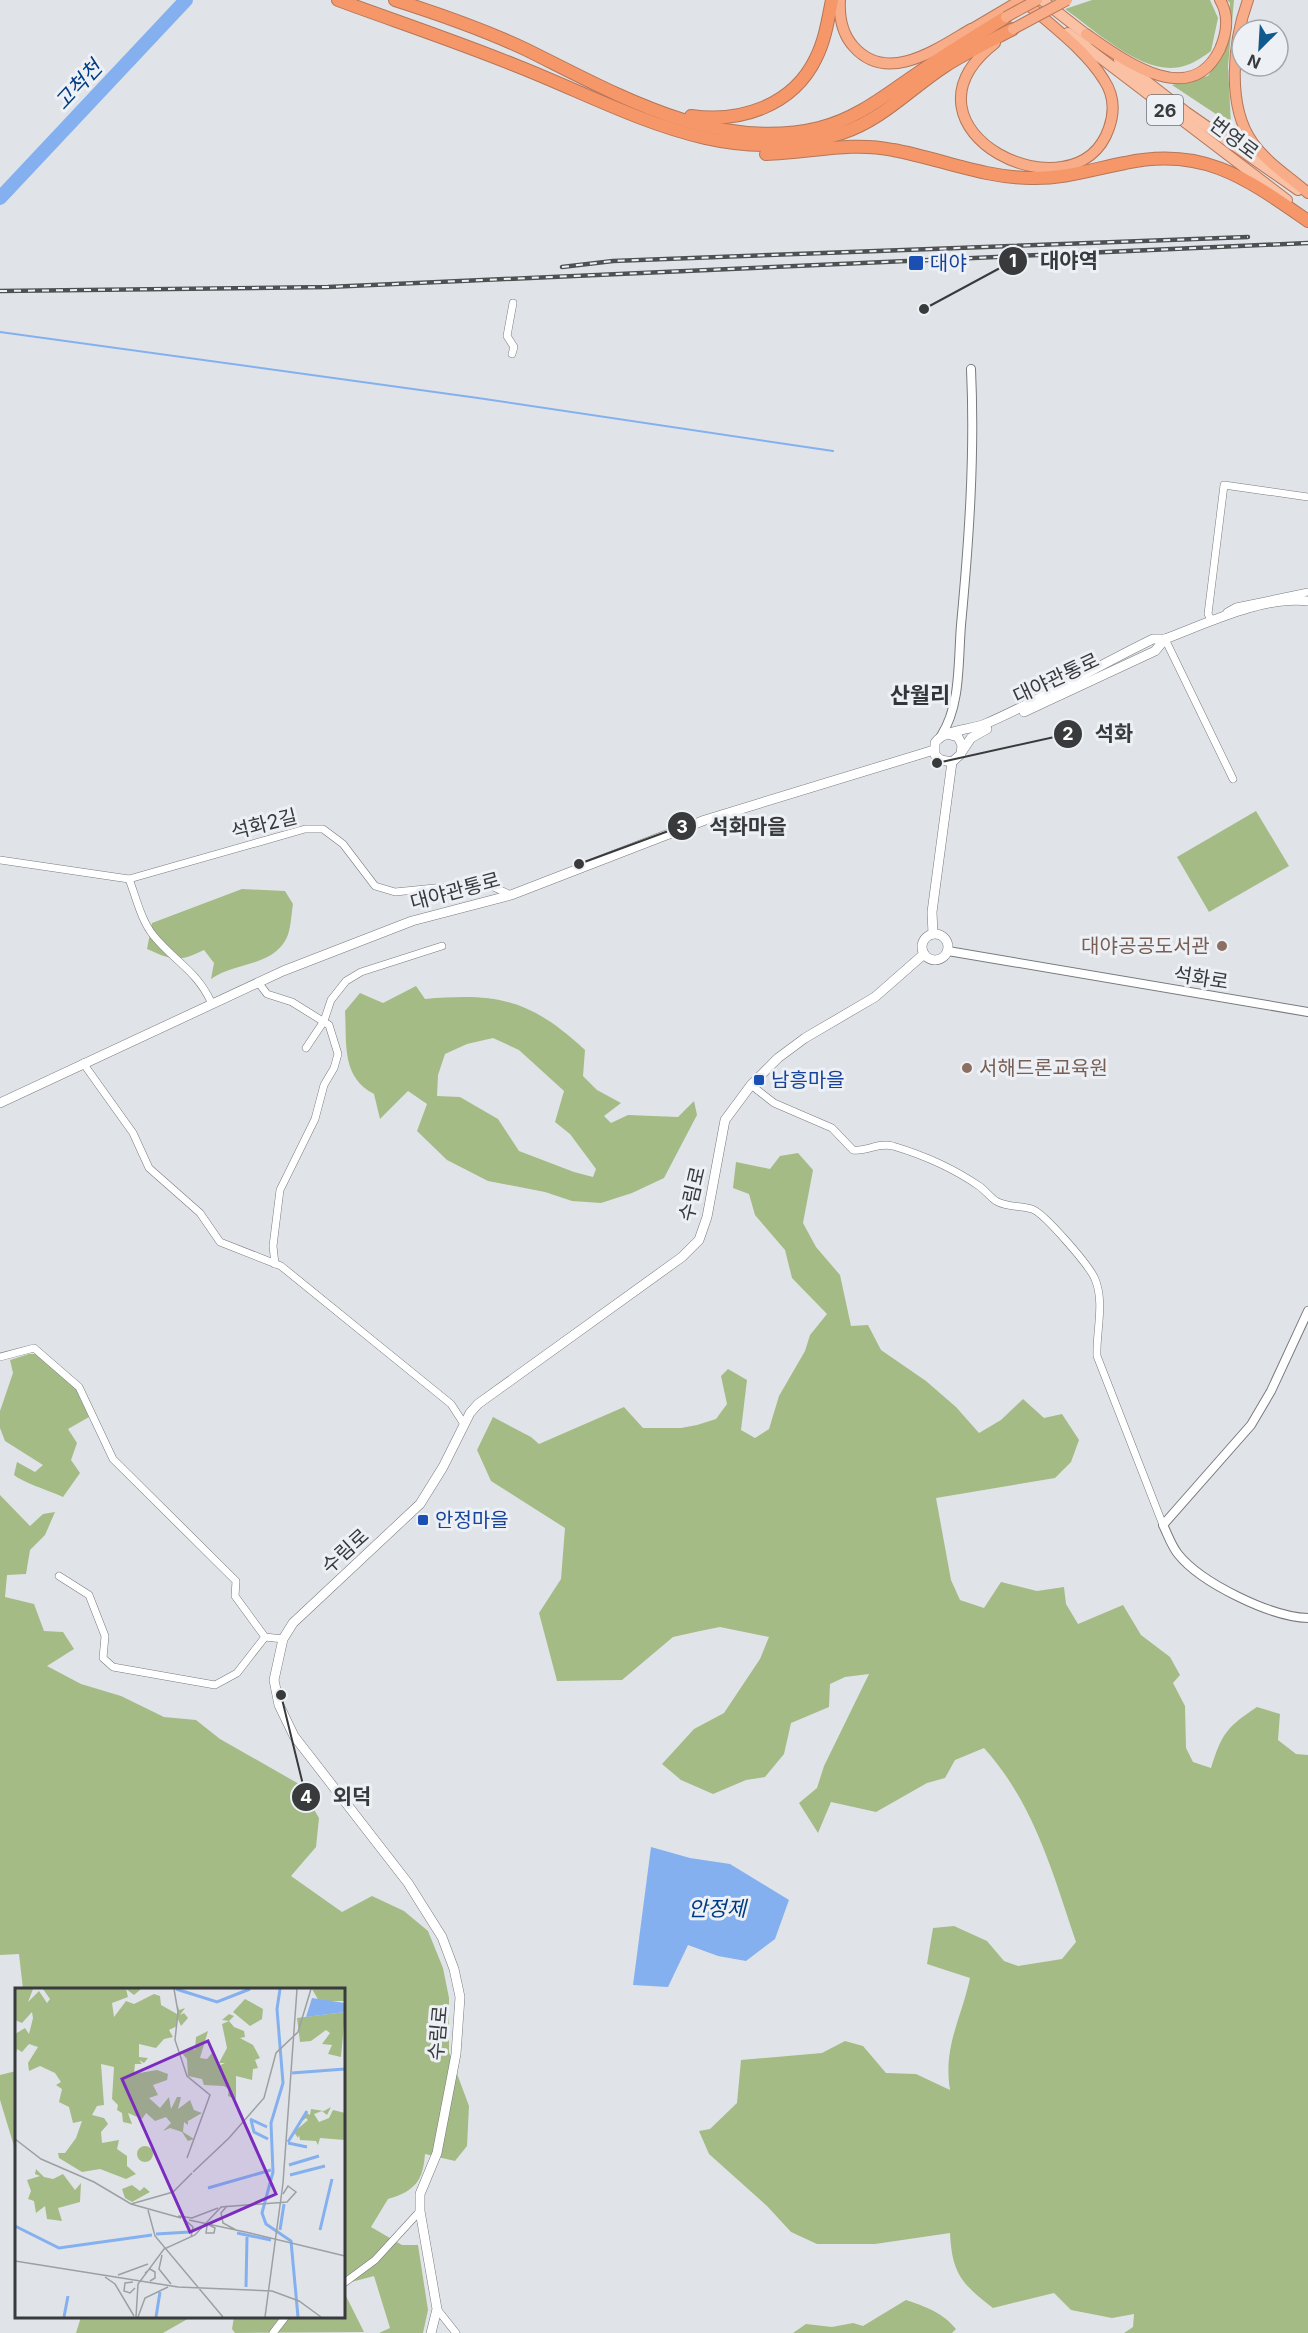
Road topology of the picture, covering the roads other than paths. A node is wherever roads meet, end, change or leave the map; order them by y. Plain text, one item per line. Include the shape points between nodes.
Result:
1 (338, 0) edge
2 (395, 0) edge
3 (831, 0) edge
4 (840, 0) edge
5 (1023, 0) edge
6 (1036, 0) edge
7 (1042, 0) edge
8 (1067, 0) edge
9 (1220, 0) edge
10 (1248, 0) edge
11 (1003, 14) junction
12 (971, 28) junction
13 (1013, 29) junction
14 (1086, 34) junction
15 (894, 90) junction
16 (643, 111) junction
17 (1308, 195) edge
18 (1308, 216) edge
19 (1308, 221) edge
20 (513, 303) dead end
21 (512, 354) dead end
22 (1308, 497) edge
23 (1308, 592) edge
24 (1308, 601) edge
25 (1210, 622) junction
26 (1165, 639) junction
27 (949, 735) junction
28 (934, 750) junction
29 (963, 750) junction
30 (952, 762) junction
31 (1233, 779) dead end
32 (0, 860) edge
33 (129, 879) junction
34 (511, 895) junction
35 (933, 934) junction
36 (442, 946) dead end
37 (948, 951) junction
38 (924, 954) junction
39 (258, 982) junction
40 (211, 1002) junction
41 (1308, 1012) edge
42 (324, 1021) junction
43 (306, 1048) dead end
44 (82, 1063) junction
45 (751, 1085) junction
46 (0, 1103) edge
47 (275, 1264) junction
48 (1308, 1311) edge
49 (0, 1357) edge
50 (464, 1424) junction
51 (1163, 1525) junction
52 (58, 1576) dead end
53 (1308, 1618) edge
54 (265, 1637) junction
55 (283, 1639) junction
56 (420, 2211) junction
57 (345, 2282) edge
58 (437, 2309) junction
59 (284, 2318) edge
60 (273, 2333) edge
61 (431, 2333) edge
62 (456, 2333) edge

1 - 16 highway
2 - 16 highway via 525,49
3 - 16 highway via 822,42 808,72 774,103 729,118
4 - 12 highway via 842,27 849,42 859,53 880,63 916,59
5 - 11 highway
5 - 13 highway via 1096,68 1110,91 1112,114 1107,133 1084,159 1056,168 1019,164 991,151 969,127 960,97 966,72 982,53
5 - 18 main road, 번영로 / 26
6 - 11 highway, bridge
7 - 14 main road, 번영로 / 26
8 - 13 highway, bridge
9 - 14 highway via 1226,19 1220,50 1208,66 1183,78 1151,73
10 - 17 highway via 1235,77 1242,121 1262,155
11 - 12 highway
11 - 15 highway
12 - 15 highway
13 - 16 highway via 945,66 894,105 844,132 811,141 771,147 731,145 684,133
14 - 17 main road, 번영로 / 26 via 1196,119
15 - 16 highway via 858,112 820,128 766,134 711,129
16 - 19 highway via 699,143 728,151 761,154 840,146 892,149 973,170 1029,178 1062,177 1149,158 1189,159 1239,176
20 - 21 street via 507,336 514,347
22 - 25 street via 1224,485
23 - 25 street via 1236,607
24 - 25 main road, 대야관통로 via 1280,602
25 - 26 main road, 대야관통로
26 - 27 main road, 대야관통로 via 1153,639 1022,708
26 - 29 main road, 대야관통로 via 1155,651 978,733
26 - 31 street
27 - 27 street via 977,479 979,441 973,369 967,558
27 - 28 main road via 935,742
27 - 29 main road via 961,741
28 - 30 main road via 941,760
28 - 34 main road, 대야관통로 via 705,820
29 - 30 main road
30 - 35 main road, 수림로 via 932,912
32 - 33 street, 석화2길
33 - 34 street, 석화2길 via 305,829 323,829 343,844 375,886 395,892 485,883
33 - 40 street via 153,935 199,979
34 - 39 main road, 대야관통로 via 412,921
35 - 37 main road via 944,937
35 - 38 main road, 수림로 via 922,943
36 - 42 street via 354,977 331,1000
37 - 38 main road via 937,960
37 - 41 street, 석화로
38 - 45 main road, 수림로 via 875,998 805,1038
39 - 40 main road, 대야관통로
39 - 42 street via 267,994 292,1002
40 - 44 main road, 대야관통로
42 - 43 street
42 - 47 street via 329,1025 338,1054 324,1084 315,1119 280,1190 273,1246
44 - 46 main road, 대야관통로
44 - 47 street via 133,1133 148,1168 200,1213 220,1242
45 - 50 main road, 수림로 via 726,1120 699,1240 682,1257 478,1404
45 - 51 street via 774,1103 832,1128 853,1150 884,1144 917,1154 972,1181 995,1200 1032,1209 1047,1218 1095,1280 1099,1313 1097,1356
47 - 50 street via 451,1404
48 - 51 street via 1251,1425
49 - 54 street via 33,1348 79,1387 113,1459 236,1581 235,1596
50 - 55 main road, 수림로 via 420,1504 301,1616
51 - 53 street via 1185,1562 1226,1591 1286,1614
52 - 54 street via 89,1595 105,1636 103,1658 113,1667 215,1685 237,1673
54 - 55 street
55 - 56 main road, 수림로 via 274,1680 279,1704 294,1736 408,1883 442,1937 454,1969 460,1997 456,2054 436,2153 420,2194
56 - 57 street via 375,2260
56 - 58 main road, 수림로
58 - 61 main road, 수림로
58 - 62 street
59 - 60 street

